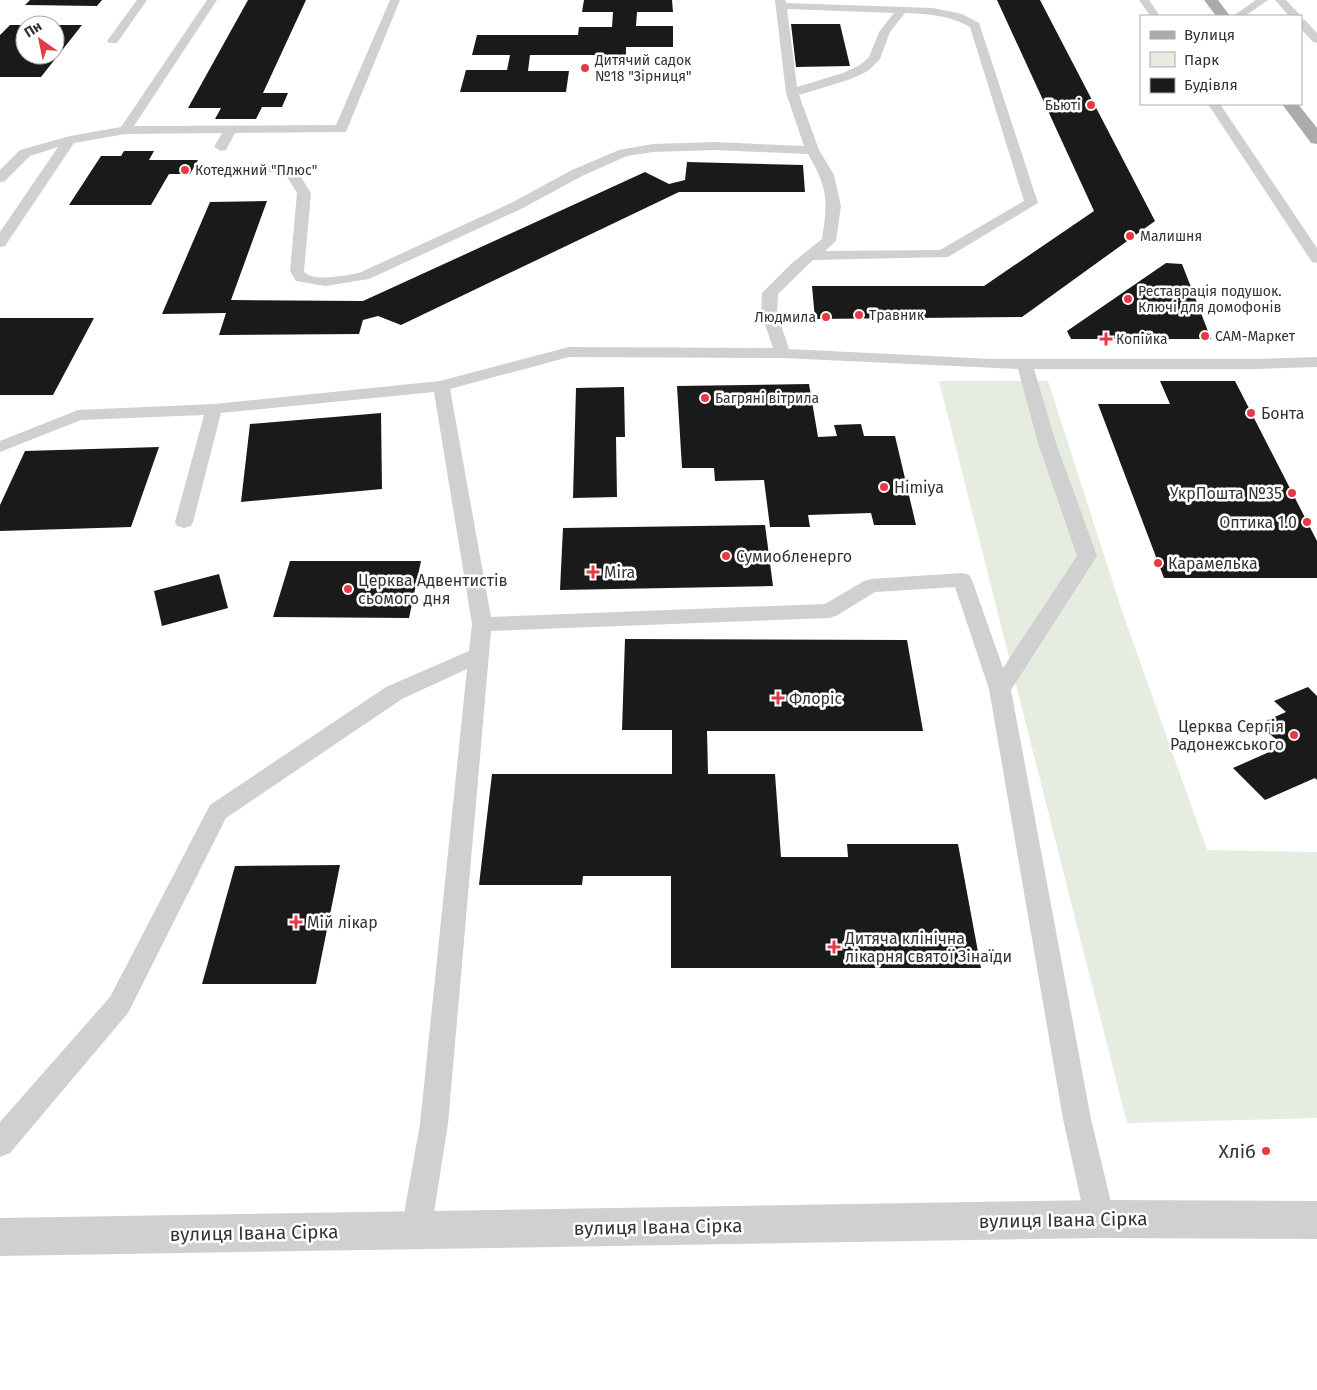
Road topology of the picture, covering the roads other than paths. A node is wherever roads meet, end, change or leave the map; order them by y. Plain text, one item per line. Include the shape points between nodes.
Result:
1 (142, 0) edge
2 (212, 0) edge
3 (395, 0) edge
4 (1144, 0) edge
5 (1211, 0) edge
6 (1263, 0) edge
7 (1280, 0) edge
8 (781, 3) edge
9 (902, 10) junction
10 (1154, 15) edge
11 (1222, 15) edge
12 (1240, 15) edge
13 (1294, 15) edge
14 (1302, 23) edge
15 (1317, 40) edge
16 (113, 41) dead end
17 (792, 93) junction
18 (1215, 105) edge
19 (1291, 105) edge
20 (231, 129) junction
21 (125, 130) junction
22 (1317, 139) edge
23 (70, 140) junction
24 (220, 147) dead end
25 (812, 150) junction
26 (211, 169) dead end
27 (0, 178) edge
28 (0, 243) edge
29 (810, 256) junction
30 (1317, 260) edge
31 (783, 353) junction
32 (1317, 362) edge
33 (1024, 364) junction
34 (441, 386) junction
35 (214, 409) junction
36 (1, 445) edge
37 (184, 522) dead end
38 (482, 624) junction
39 (480, 655) junction
40 (1000, 689) junction
41 (0, 1143) edge
42 (1100, 1219) junction
43 (1317, 1220) edge
44 (416, 1231) junction
45 (0, 1238) edge

1 - 16 lane
2 - 21 lane
3 - 20 lane via 341,129
4 - 10 lane
5 - 11 main road
6 - 12 lane
7 - 13 lane
8 - 9 lane
8 - 17 lane
9 - 17 lane via 885,32 874,59 864,68
9 - 29 lane via 958,16 975,25 1031,203 943,254
14 - 15 lane
17 - 25 lane
18 - 30 lane
19 - 22 main road
20 - 21 lane
20 - 24 lane
21 - 23 lane
23 - 27 lane via 24,153
23 - 28 lane
25 - 26 lane via 714,146 653,148 624,153 364,276 314,282 301,278 297,270 304,193 288,168
25 - 29 lane via 827,175 834,206 829,241
29 - 31 lane via 770,293 768,313
31 - 33 lane
31 - 34 lane via 569,352
32 - 33 lane
33 - 40 lane via 1047,443 1088,556
34 - 35 lane
34 - 38 lane
35 - 36 lane via 78,415
35 - 37 lane
38 - 39 lane
38 - 40 lane via 829,611 871,586 962,580
39 - 41 lane via 394,693 218,812 119,1004
39 - 44 lane via 434,1124
40 - 42 lane via 1077,1119
42 - 43 street, вулиця Івана Сірка
42 - 44 street, вулиця Івана Сірка
44 - 45 street, вулиця Івана Сірка

